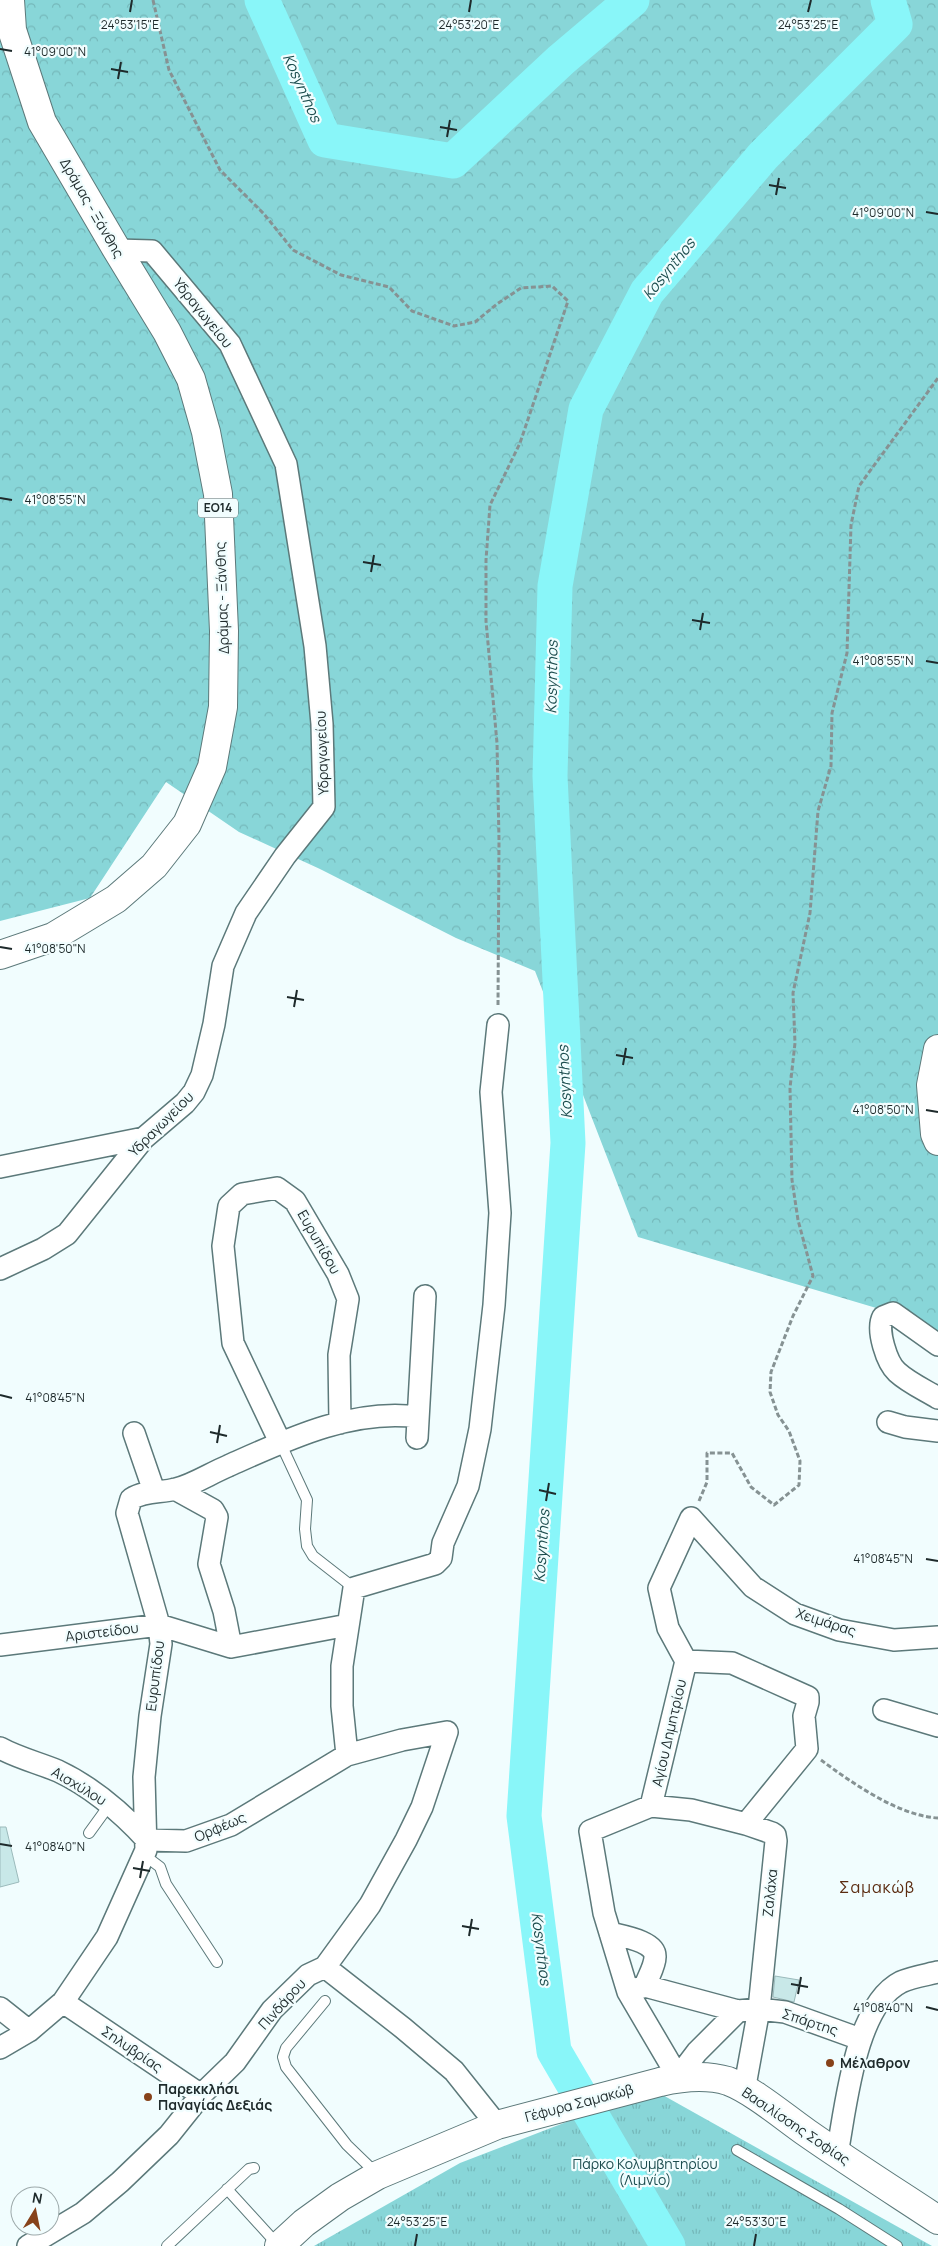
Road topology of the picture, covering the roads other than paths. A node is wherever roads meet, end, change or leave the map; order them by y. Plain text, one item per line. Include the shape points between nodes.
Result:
1 (10, 0) edge
2 (117, 250) junction
3 (0, 955) edge
4 (498, 1025) road end
5 (938, 1049) edge
6 (144, 1138) junction
7 (938, 1141) edge
8 (0, 1167) edge
9 (0, 1269) edge
10 (425, 1296) dead end
11 (938, 1345) edge
12 (938, 1398) edge
13 (888, 1422) dead end
14 (340, 1423) junction
15 (938, 1431) edge
16 (134, 1433) dead end
17 (280, 1442) junction
18 (175, 1490) junction
19 (154, 1491) junction
20 (354, 1588) junction
21 (159, 1625) junction
22 (348, 1625) junction
23 (938, 1637) edge
24 (0, 1645) edge
25 (231, 1647) junction
26 (686, 1661) junction
27 (884, 1710) dead end
28 (938, 1726) edge
29 (447, 1732) joint
30 (1, 1750) edge
31 (347, 1755) junction
32 (110, 1804) junction
33 (651, 1806) junction
34 (746, 1824) junction
35 (89, 1833) dead end
36 (146, 1847) junction
37 (610, 1933) junction
38 (217, 1962) dead end
39 (325, 1967) junction
40 (938, 1972) edge
41 (636, 1989) junction
42 (325, 2001) dead end
43 (64, 2002) junction
44 (0, 2008) edge
45 (749, 2010) junction
46 (29, 2032) junction
47 (860, 2039) junction
48 (0, 2048) edge
49 (678, 2077) junction
50 (641, 2087) joint
51 (744, 2091) junction
52 (201, 2095) junction
53 (507, 2122) junction
54 (738, 2150) dead end
55 (837, 2154) junction
56 (254, 2168) dead end
57 (378, 2175) junction
58 (227, 2189) junction
59 (938, 2220) edge
60 (28, 2246) edge
61 (167, 2246) edge
62 (279, 2246) edge
63 (897, 2246) edge

1 - 2 main road, Δράμας - Ξάνθης / ΕΟ14 via 12,30 42,122
2 - 3 main road, Δράμας - Ξάνθης / ΕΟ14 via 168,332 187,372 206,432 218,494 224,631 223,707 212,767 187,824 154,866 116,899 53,937
2 - 6 street, Υδραγωγείου via 152,251 230,344 286,464 316,646 322,724 324,807 284,856 246,913 223,966 214,1024 202,1075 194,1092
4 - 20 street via 491,1092 500,1213 480,1429 468,1486 443,1543 441,1558 435,1564
5 - 7 main road via 931,1085
6 - 8 street
6 - 9 street, Υδραγωγείου via 67,1234
10 - 14 street via 417,1427 381,1417
11 - 12 street via 892,1313 880,1322 884,1348 896,1372
13 - 15 street
14 - 17 street, Ευρυπίδου
14 - 17 street, Ευρυπίδου via 339,1355 348,1300 338,1274 295,1201 277,1188 242,1194 228,1206 223,1246 233,1343
16 - 19 street
17 - 18 street, Ευρυπίδου
17 - 20 lane via 307,1500 305,1529 313,1556
18 - 19 street, Ευρυπίδου
18 - 25 street via 213,1510 217,1517 208,1564 224,1611
19 - 21 street, Ευρυπίδου via 132,1499 127,1513
20 - 22 street
21 - 24 street, Αριστείδου
21 - 25 street, Αριστείδου
21 - 36 street, Ευρυπίδου via 161,1644 144,1777
22 - 25 street, Αριστείδου
22 - 31 street via 342,1666
23 - 26 street, Χειμάρας via 894,1640 839,1630 794,1614 753,1587 691,1518 659,1588 668,1628
26 - 33 street, Αγίου Δημητρίου
26 - 34 street via 732,1663 808,1697 804,1716 807,1749
27 - 28 street
29 - 31 street, Ορφέως
29 - 39 street, Πινδάρου via 414,1824 370,1905
30 - 32 street, Αισχύλου via 60,1772
31 - 36 street, Ορφέως via 231,1825 186,1841
32 - 35 lane
32 - 36 street, Αισχύλου via 127,1817
33 - 34 street, Ζαλάχα via 691,1810
33 - 37 street via 590,1831
34 - 45 street, Ζαλάχα via 772,1833 776,1841
36 - 38 lane
36 - 43 street via 108,1937
37 - 41 street
37 - 41 street via 635,1939 652,1948 656,1954
39 - 52 street, Πινδάρου via 308,1975 272,2010 235,2062
39 - 53 street via 403,2028
40 - 47 street via 901,1982 887,1992 873,2009
41 - 45 street, Σπάρτης
41 - 49 street
42 - 57 lane via 286,2048 283,2058 286,2067 347,2145
43 - 46 street
43 - 52 street, Σηλυβρίας
44 - 46 street
45 - 47 street, Σπάρτης via 785,2012
45 - 49 street via 697,2052
45 - 51 street, Ζαλάχα
46 - 48 street
47 - 55 street
49 - 50 main road, Βασιλίσσης Σοφίας
49 - 51 main road, Βασιλίσσης Σοφίας via 714,2078
50 - 53 main road, Γέφυρα Σαμακώβ
51 - 55 main road, Βασιλίσσης Σοφίας
52 - 60 street, Πινδάρου via 170,2135 120,2182 83,2213
53 - 57 main road
54 - 63 lane
55 - 59 main road, Βασιλίσσης Σοφίας
56 - 58 lane
57 - 62 main road via 333,2202
58 - 61 lane
58 - 62 lane

